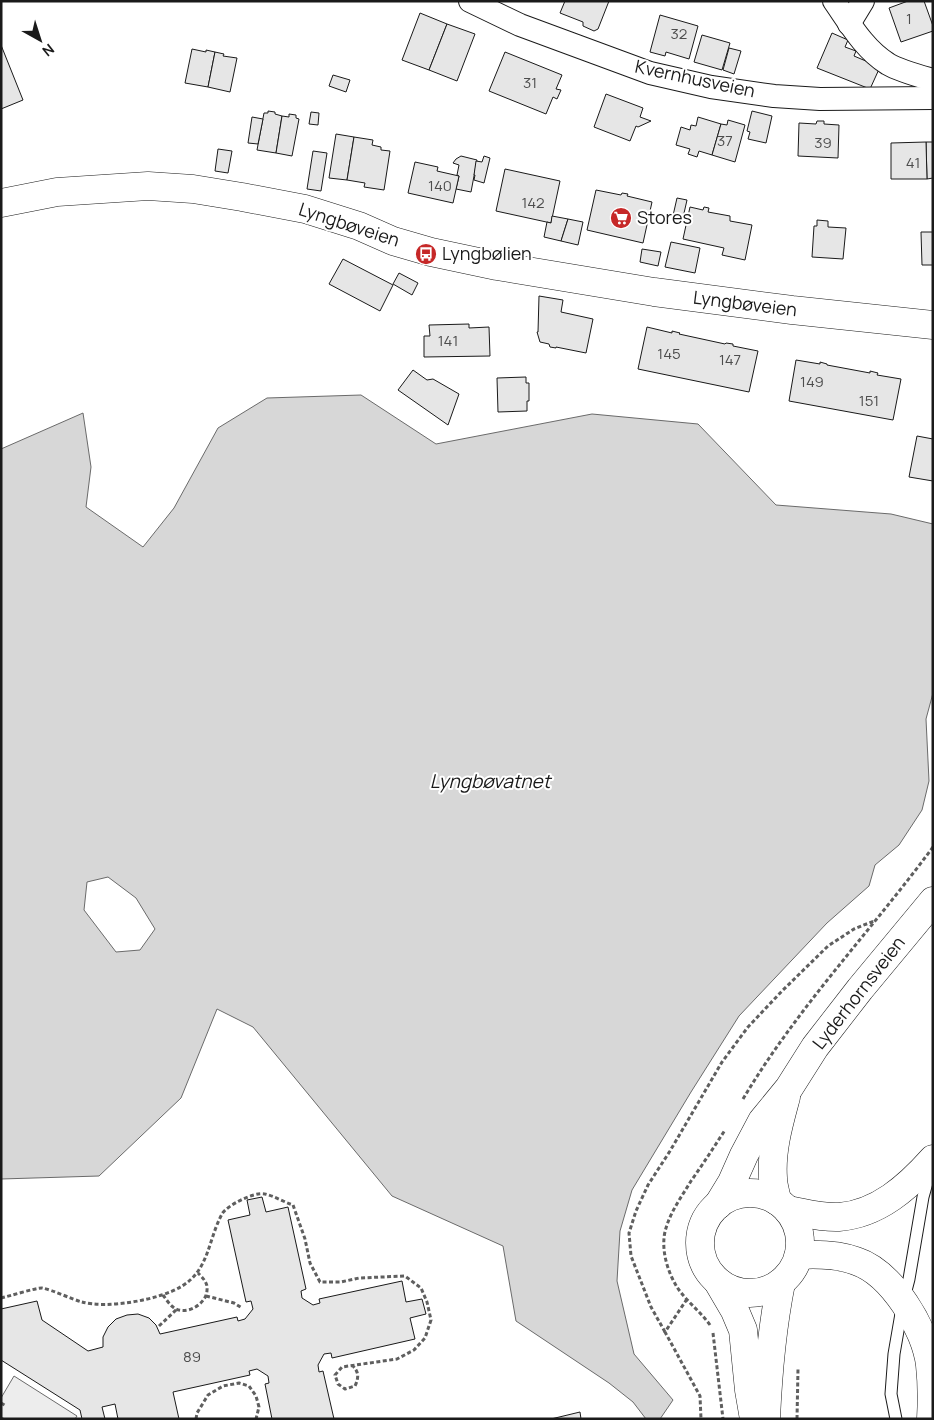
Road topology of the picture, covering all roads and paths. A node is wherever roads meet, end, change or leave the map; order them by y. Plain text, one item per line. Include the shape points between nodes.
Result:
1 (470, 1) edge
2 (834, 1) edge
3 (863, 1) edge
4 (849, 24) junction
5 (933, 80) edge
6 (933, 98) edge
7 (1, 203) edge
8 (933, 325) edge
9 (933, 901) edge
10 (876, 920) dead end
11 (789, 1088) junction
12 (933, 1159) edge
13 (933, 1163) edge
14 (718, 1205) junction
15 (783, 1206) junction
16 (799, 1255) junction
17 (198, 1273) junction
18 (718, 1282) junction
19 (781, 1283) junction
20 (163, 1294) junction
21 (206, 1296) junction
22 (1, 1298) edge
23 (687, 1299) dead end
24 (903, 1302) junction
25 (242, 1308) dead end
26 (177, 1309) junction
27 (159, 1326) dead end
28 (665, 1332) junction
29 (352, 1365) junction
30 (798, 1367) dead end
31 (1, 1402) edge
32 (6, 1406) dead end
33 (196, 1419) edge
34 (256, 1419) edge
35 (701, 1419) edge
36 (754, 1419) edge
37 (766, 1419) edge
38 (797, 1419) edge
39 (896, 1419) edge
40 (931, 1419) edge

1 - 6 street, Kvernhusveien via 520,25 650,73 711,87 820,99
2 - 4 street
3 - 4 street
4 - 5 street via 873,52 890,65
7 - 8 main road, Lyngbøveien via 57,192 148,186 193,189 305,209 393,241 497,266 654,292
9 - 11 main road, Lyderhornsveien via 814,1047
10 - 28 path via 854,929 828,946 748,1027 722,1062 648,1185 629,1233 631,1256 651,1307
11 - 14 main road, Lyderhornsveien via 762,1121
11 - 15 main road, Lyderhornsveien via 773,1157 773,1179
12 - 15 main road via 899,1192 877,1207 860,1213 838,1217
13 - 24 lane via 923,1197
14 - 15 main road via 733,1196 750,1193 764,1195
14 - 18 main road via 706,1218 700,1235 700,1252 707,1269
15 - 16 main road via 797,1224 801,1239
16 - 19 main road via 793,1271
16 - 24 main road via 839,1256 857,1261 873,1269
17 - 20 path via 182,1286
17 - 21 path via 205,1281
17 - 29 path via 222,1212 246,1197 263,1193 293,1205 310,1263 320,1282 405,1276 421,1288 427,1302 431,1320 425,1338 414,1350 397,1359
18 - 19 main road via 732,1291 749,1294 766,1291
18 - 36 main road via 743,1330
19 - 37 main road
20 - 22 path via 108,1305 84,1302 41,1288
20 - 26 path
21 - 25 path
21 - 26 path via 194,1308
23 - 28 path
24 - 39 lane via 891,1394
24 - 40 main road via 925,1340 930,1364
26 - 27 path
28 - 35 path via 700,1396
29 - 29 path via 342,1366 335,1375 338,1384 345,1389 354,1386 358,1378 358,1371
30 - 38 path
31 - 32 path
33 - 34 path via 208,1395 223,1386 239,1383 249,1386 256,1396 259,1407

